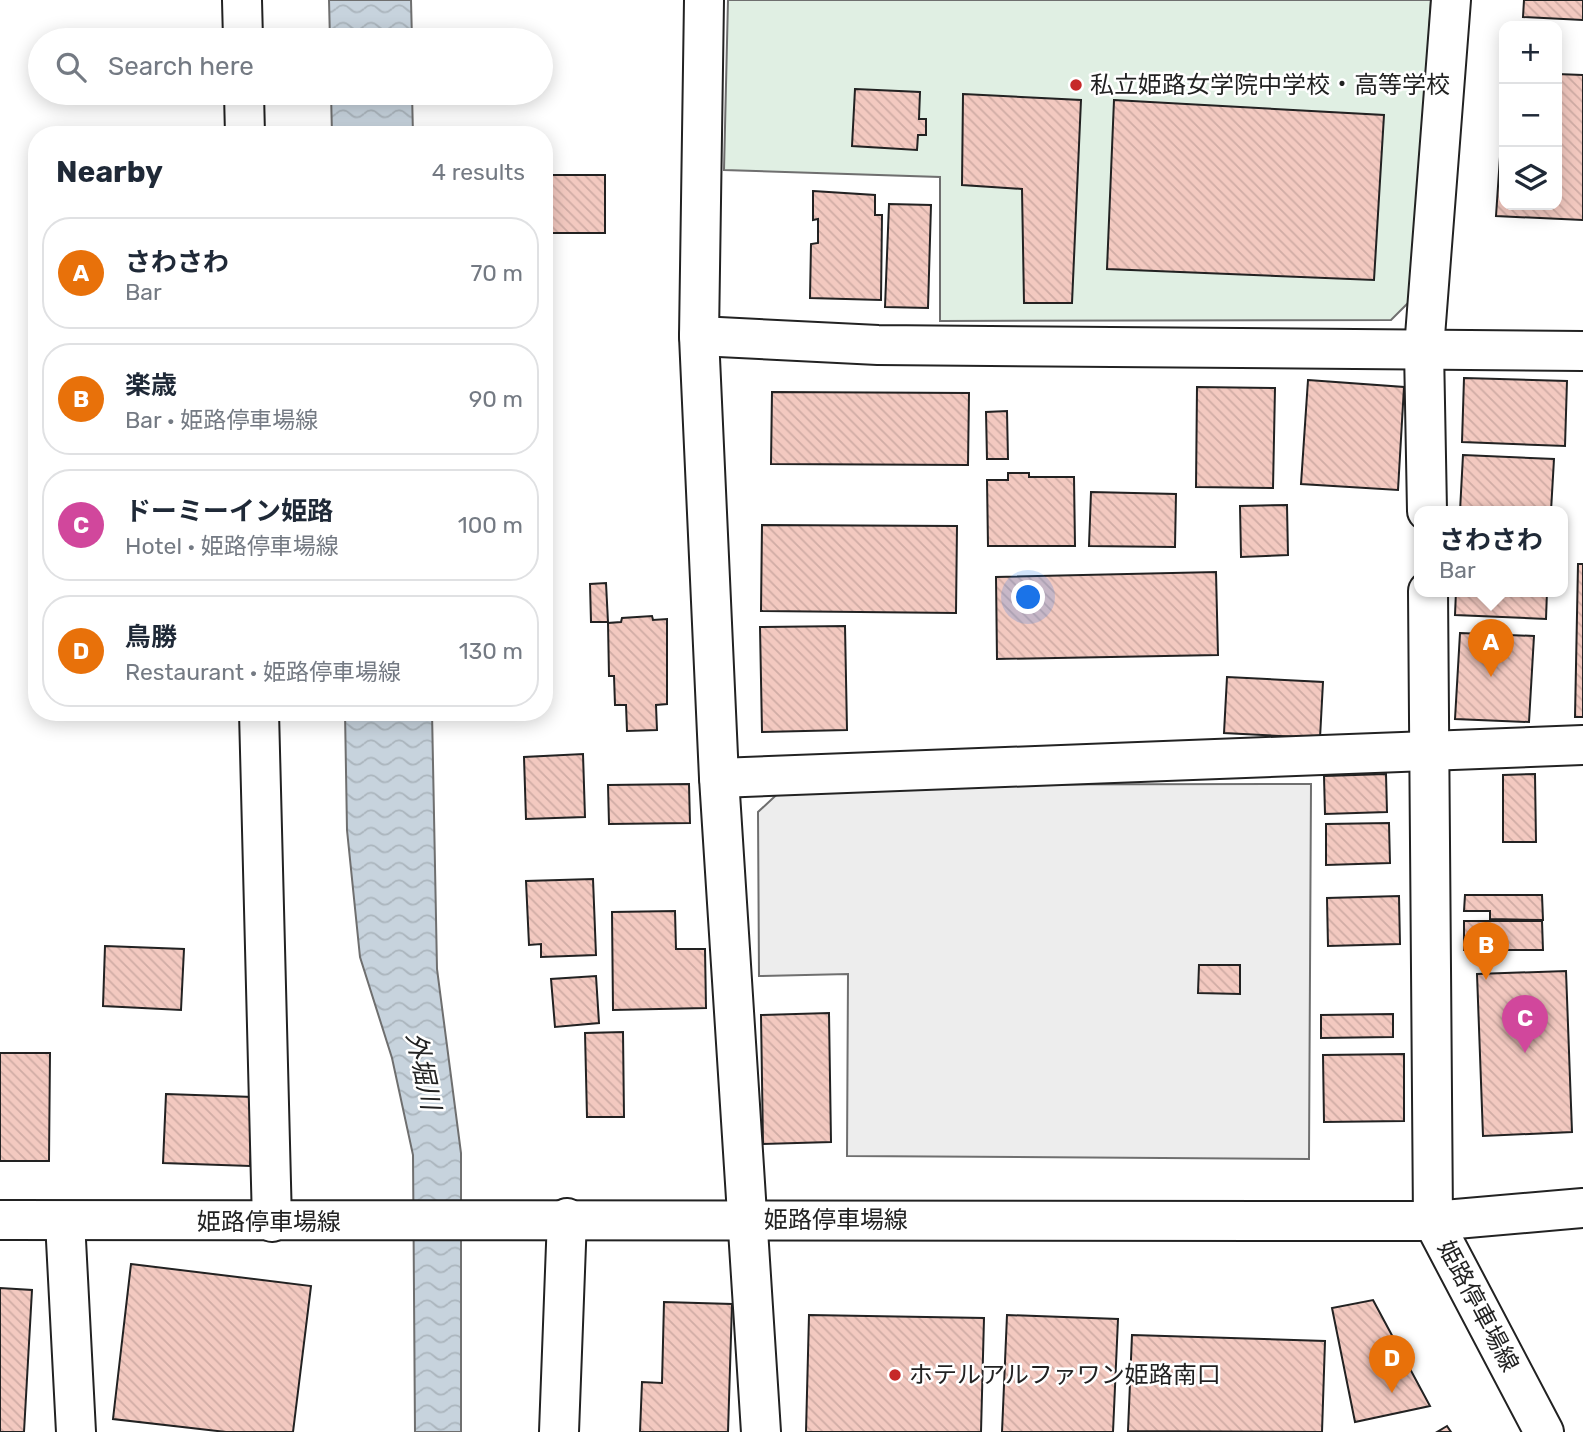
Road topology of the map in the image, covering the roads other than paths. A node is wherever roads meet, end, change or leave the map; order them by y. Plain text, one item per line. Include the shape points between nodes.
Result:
1 (242, 0) edge
2 (704, 0) edge
3 (1451, 0) edge
4 (243, 28) edge
5 (244, 105) edge
6 (245, 126) edge
7 (699, 337) junction
8 (1424, 349) junction
9 (1583, 351) edge
10 (1427, 506) edge
11 (1428, 597) edge
12 (258, 721) edge
13 (1583, 745) edge
14 (1431, 749) junction
15 (719, 778) junction
16 (1583, 1208) edge
17 (567, 1218) junction
18 (0, 1220) edge
19 (749, 1220) junction
20 (65, 1221) junction
21 (1433, 1221) junction
22 (272, 1222) junction
23 (76, 1432) edge
24 (559, 1432) edge
25 (761, 1432) edge
26 (1544, 1432) edge

1 - 4 street
2 - 7 street
3 - 8 street
5 - 6 street
7 - 8 street via 878,345
7 - 15 street
8 - 9 street
8 - 10 street
11 - 14 street
12 - 22 street
13 - 14 street
14 - 15 street
14 - 21 street
15 - 19 street
16 - 21 street
17 - 19 street, 姫路停車場線
17 - 22 street, 姫路停車場線
17 - 24 street
18 - 20 street, 姫路停車場線
19 - 21 street, 姫路停車場線
19 - 25 street
20 - 22 street, 姫路停車場線
20 - 23 street
21 - 26 street, 姫路停車場線

